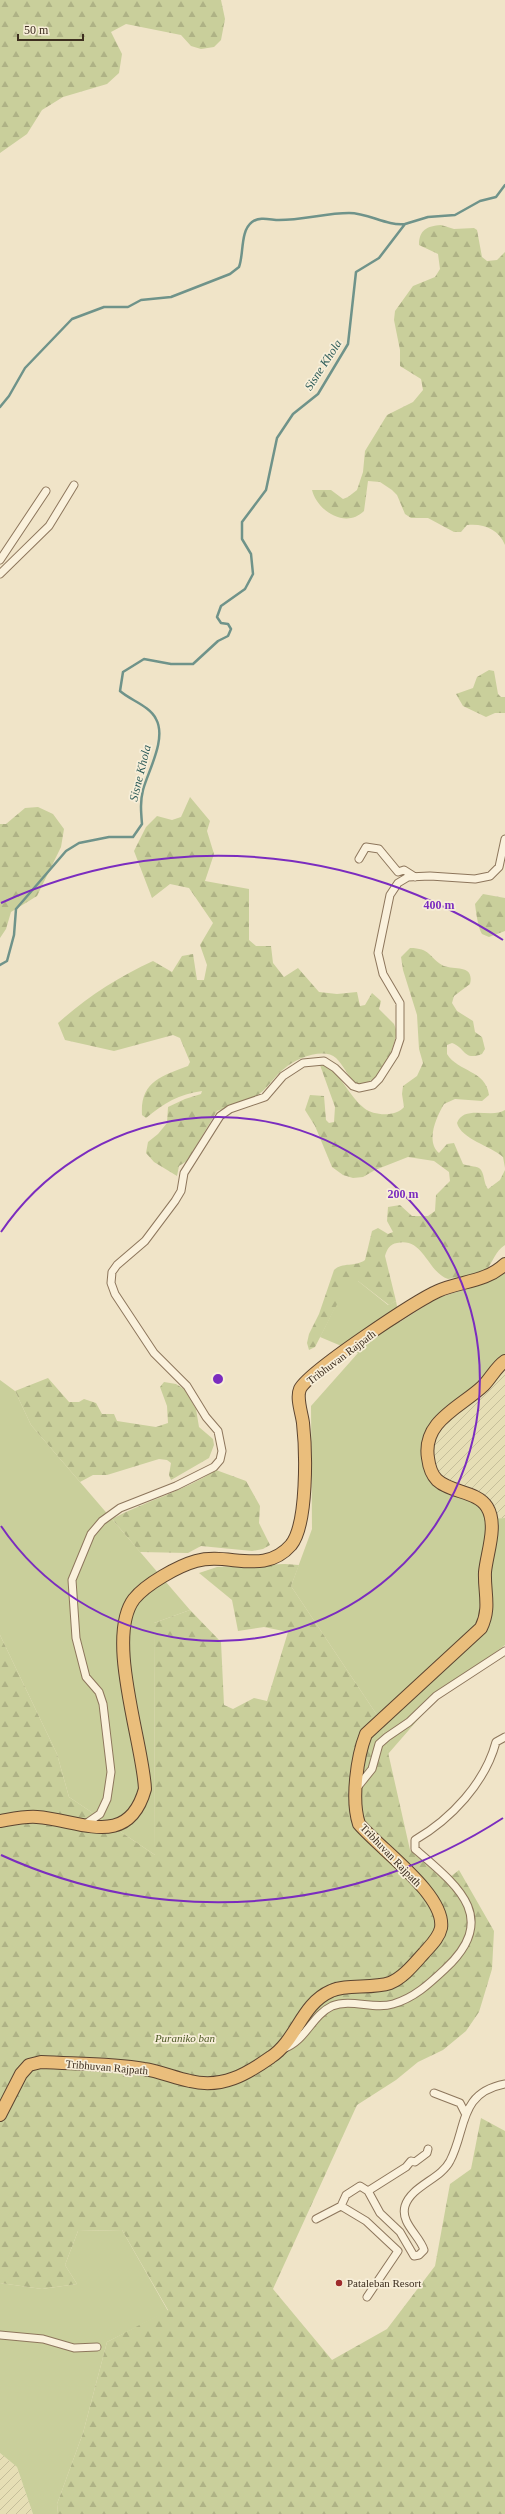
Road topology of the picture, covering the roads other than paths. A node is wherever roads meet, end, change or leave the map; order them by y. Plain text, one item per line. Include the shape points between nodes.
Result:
1 (74, 485) dead end
2 (46, 491) dead end
3 (0, 560) edge
4 (0, 574) edge
5 (505, 839) edge
6 (359, 859) dead end
7 (415, 877) junction
8 (505, 1264) edge
9 (505, 1361) edge
10 (505, 1651) edge
11 (505, 1737) edge
12 (356, 1789) junction
13 (0, 1820) edge
14 (84, 1825) junction
15 (283, 2049) junction
16 (505, 2084) edge
17 (434, 2093) dead end
18 (465, 2113) junction
19 (0, 2115) edge
20 (428, 2149) dead end
21 (368, 2191) junction
22 (341, 2206) junction
23 (316, 2219) dead end
24 (367, 2297) dead end
25 (0, 2335) edge
26 (97, 2347) dead end

1 - 4 street via 49,526
2 - 3 street
5 - 7 street via 499,867 490,876
6 - 7 street via 366,847 379,848 398,872 404,870
7 - 14 street via 401,881 390,895 379,944 378,954 383,974 401,1006 399,1044 379,1079 373,1085 359,1088 353,1086 324,1061 303,1063 283,1076 265,1097 235,1107 220,1116 184,1173 181,1191 172,1206 145,1241 112,1272 111,1283 115,1294 154,1353 187,1386 218,1431 222,1451 220,1460 214,1467 176,1486 120,1508 102,1521 91,1534 72,1580 76,1607 76,1638 86,1676 99,1692 103,1704 111,1772 107,1798 100,1814
8 - 14 highway, Tribhuvan Rajpath via 487,1277 441,1289 422,1298 324,1367 300,1389 304,1434 303,1503 294,1541 285,1552 264,1562 196,1560 162,1577 133,1600 123,1638 145,1789 141,1802 121,1823 101,1829
9 - 12 highway, Tribhuvan Rajpath via 484,1386 436,1424 428,1445 430,1470 436,1479 447,1487 482,1500 488,1508 492,1531 485,1571 488,1611 485,1620 481,1628 366,1734 362,1744
10 - 12 street via 436,1696 409,1722 386,1737 379,1744 372,1769
11 - 15 street via 496,1742 491,1762 465,1798 433,1830 415,1840 415,1849 461,1891 470,1913 470,1938 459,1956 420,1992 392,2005 345,2003 333,2006 319,2016 294,2045
12 - 15 highway, Tribhuvan Rajpath via 355,1811 359,1824 427,1892 438,1908 441,1929 436,1940 405,1974 392,1982 379,1986 332,1990 311,2004
13 - 14 highway, Tribhuvan Rajpath via 36,1817
15 - 19 highway, Tribhuvan Rajpath via 246,2074 216,2083 193,2082 144,2069 41,2062 29,2065 21,2074
16 - 18 street via 493,2086 480,2095
17 - 18 street via 460,2103
18 - 21 street via 450,2162 410,2198 405,2206 404,2216 424,2250 420,2255 414,2256 400,2232 380,2213
20 - 21 street via 427,2153 415,2162 411,2161 406,2167
21 - 22 street via 360,2186 346,2195
22 - 23 street
22 - 24 street via 366,2221 398,2251
25 - 26 street via 43,2339 74,2348

